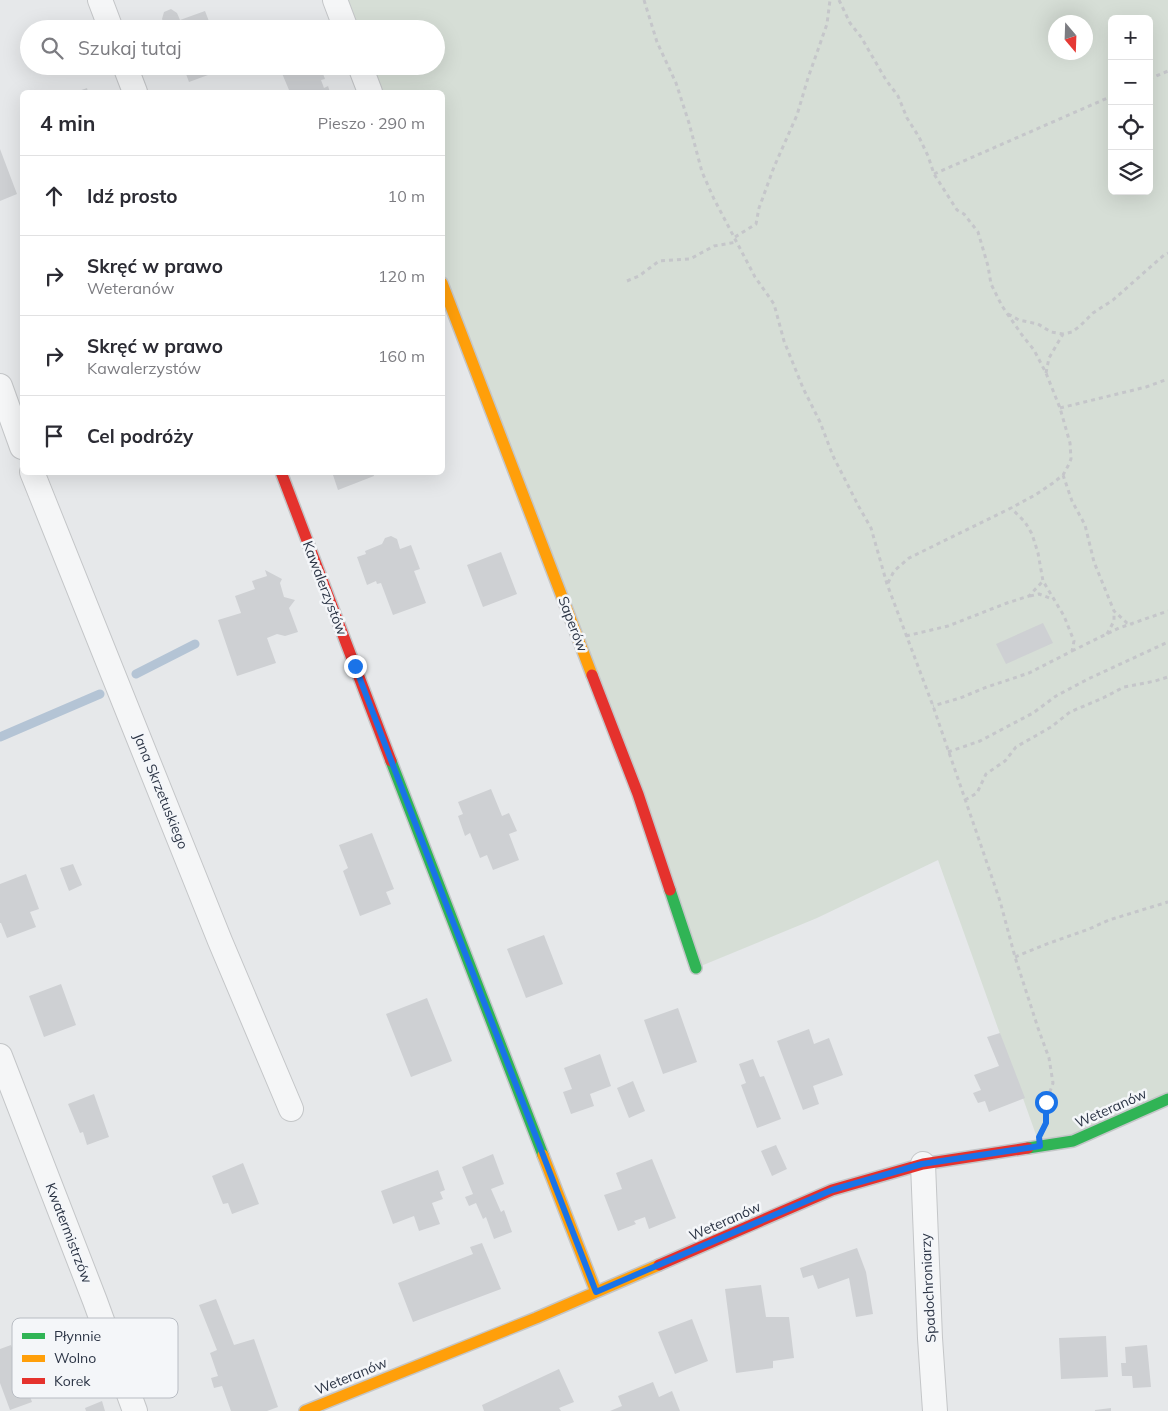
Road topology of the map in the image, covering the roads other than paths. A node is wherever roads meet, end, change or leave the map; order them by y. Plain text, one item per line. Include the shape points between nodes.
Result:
1 (100, 0) edge
2 (335, 0) edge
3 (108, 20) edge
4 (343, 20) edge
5 (129, 75) edge
6 (363, 75) edge
7 (135, 90) edge
8 (369, 90) edge
9 (445, 291) edge
10 (0, 386) edge
11 (20, 441) edge
12 (33, 475) edge
13 (282, 475) edge
14 (696, 968) dead end
15 (0, 1056) edge
16 (1168, 1099) edge
17 (291, 1109) dead end
18 (922, 1164) junction
19 (596, 1292) junction
20 (101, 1318) edge
21 (130, 1398) edge
22 (135, 1411) edge
23 (305, 1411) edge
24 (935, 1411) edge

1 - 3 street
2 - 4 street
5 - 7 street
6 - 8 street
9 - 14 street, Saperów via 638,794
10 - 11 street
12 - 17 street, Jana Skrzetuskiego
13 - 19 street, Kawalerzystów
15 - 20 street, Kwatermistrzów
16 - 18 street, Weteranów via 1073,1141
18 - 19 street, Weteranów via 832,1190
18 - 24 street, Spadochroniarzy
19 - 23 street, Weteranów
21 - 22 street, Kwatermistrzów

